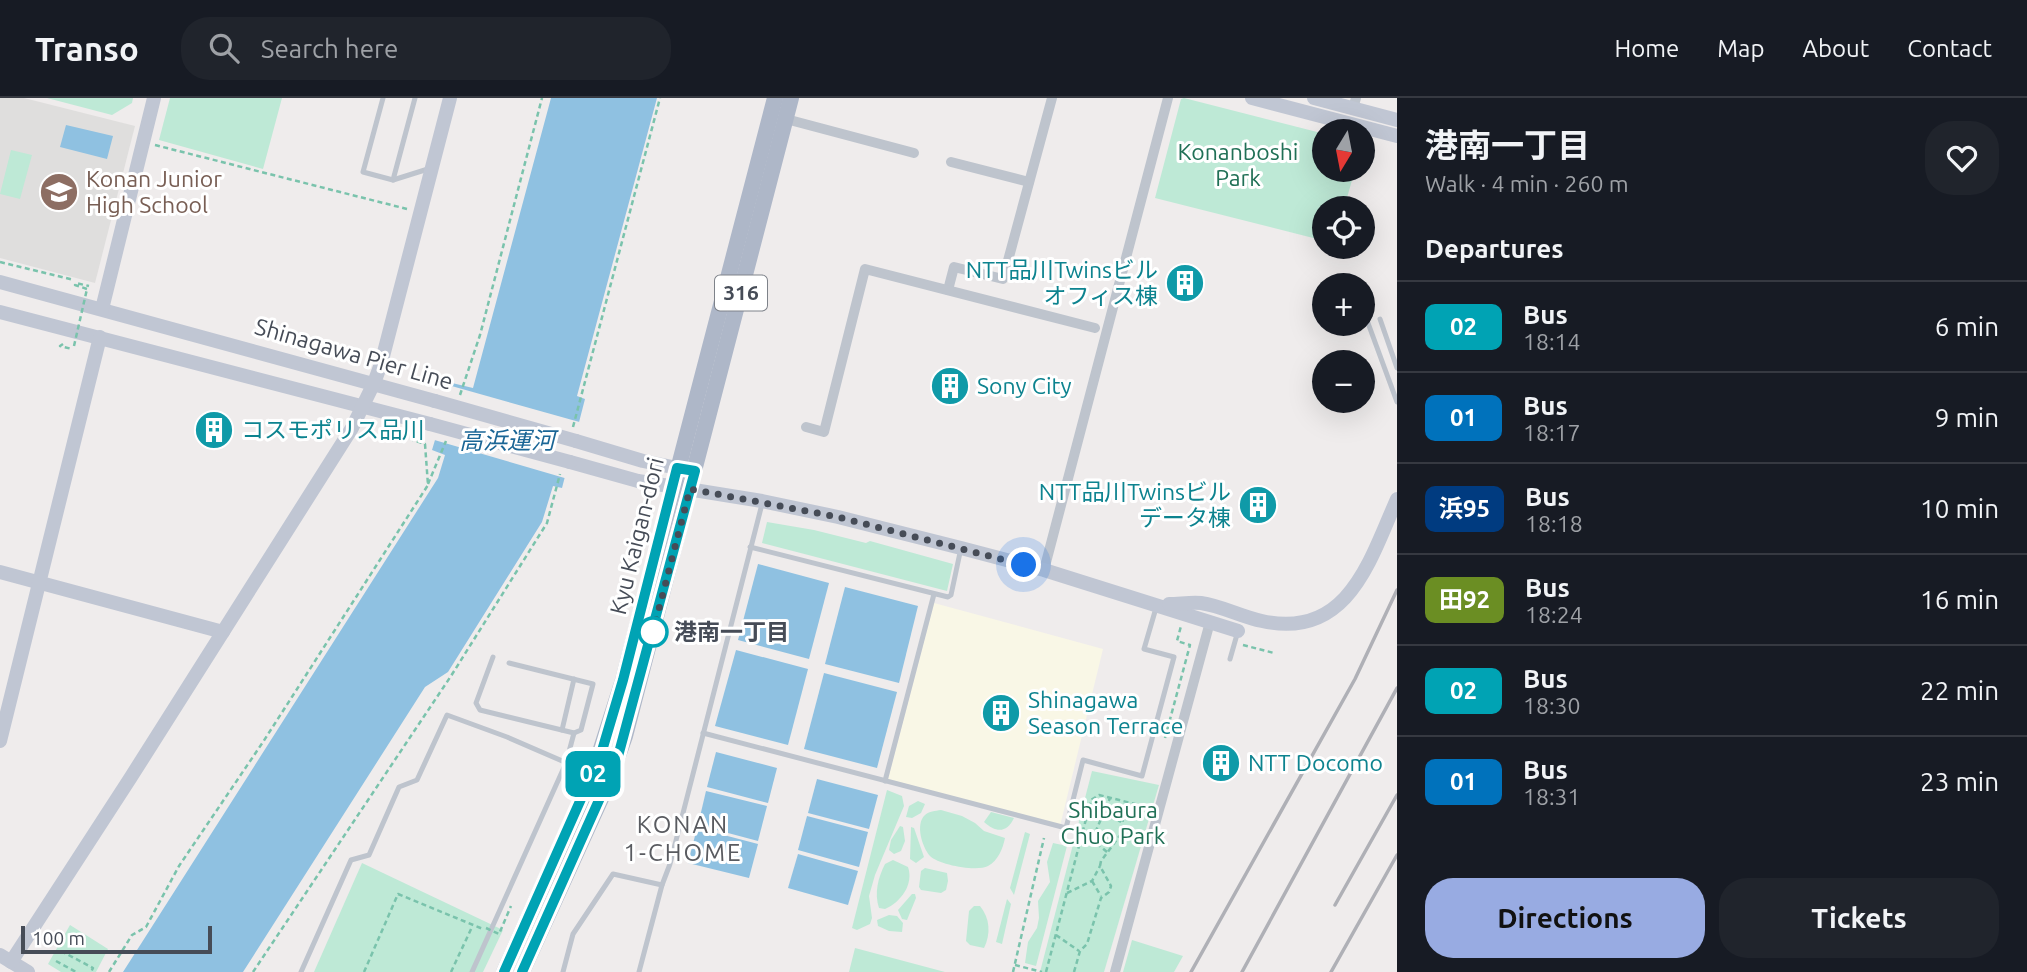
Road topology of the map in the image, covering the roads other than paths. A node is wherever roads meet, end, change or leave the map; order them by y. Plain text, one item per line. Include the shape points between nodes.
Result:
1 (154, 98) edge
2 (383, 98) edge
3 (415, 98) edge
4 (450, 98) edge
5 (775, 98) edge
6 (791, 98) edge
7 (1052, 98) edge
8 (1168, 98) edge
9 (1252, 98) edge
10 (1314, 98) edge
11 (1355, 103) edge
12 (786, 119) junction
13 (1397, 120) edge
14 (1397, 136) edge
15 (914, 153) dead end
16 (951, 162) dead end
17 (431, 168) junction
18 (393, 180) junction
19 (1029, 182) junction
20 (0, 282) edge
21 (948, 290) junction
22 (102, 309) junction
23 (0, 312) edge
24 (1380, 319) dead end
25 (1095, 328) dead end
26 (1373, 336) edge
27 (100, 337) junction
28 (1397, 368) edge
29 (374, 383) junction
30 (1397, 402) edge
31 (364, 406) junction
32 (806, 427) dead end
33 (677, 468) junction
34 (695, 471) junction
35 (673, 486) junction
36 (690, 489) junction
37 (1397, 499) edge
38 (762, 501) junction
39 (750, 547) junction
40 (961, 548) junction
41 (1044, 570) junction
42 (0, 572) edge
43 (39, 583) junction
44 (934, 594) junction
45 (1157, 605) junction
46 (1210, 622) junction
47 (1238, 631) joint
48 (223, 632) junction
49 (494, 657) dead end
50 (1230, 659) dead end
51 (509, 663) dead end
52 (574, 679) junction
53 (562, 730) junction
54 (574, 733) junction
55 (703, 733) junction
56 (0, 741) edge
57 (565, 763) junction
58 (593, 774) junction
59 (885, 781) junction
60 (662, 885) junction
61 (5, 958) edge
62 (28, 972) edge
63 (301, 972) edge
64 (471, 972) edge
65 (504, 972) edge
66 (522, 972) edge
67 (563, 972) edge
68 (639, 972) edge
69 (1115, 972) edge

1 - 22 street
2 - 18 lane via 363,172
3 - 18 lane
4 - 17 street
5 - 33 main road, Kyu Kaigan-dori / 316
6 - 12 main road, Kyu Kaigan-dori / 316
7 - 19 street
8 - 41 street
9 - 14 street
10 - 11 street
11 - 13 street
12 - 15 street
12 - 34 main road, Kyu Kaigan-dori / 316
16 - 19 street
17 - 18 lane
17 - 29 street
19 - 21 street via 1003,279 954,267
20 - 22 street, Shinagawa Pier Line
21 - 25 street
21 - 32 street via 865,269 824,432
22 - 29 street, Shinagawa Pier Line
23 - 27 street, Shinagawa Pier Line
24 - 28 lane
26 - 30 lane
27 - 31 street, Shinagawa Pier Line
27 - 43 street
29 - 31 street
29 - 33 street, Shinagawa Pier Line, bridge
31 - 35 street, Shinagawa Pier Line, bridge via 638,481
31 - 48 street
33 - 34 street, Shinagawa Pier Line
33 - 35 main road, Kyu Kaigan-dori / 316
34 - 36 main road, Kyu Kaigan-dori / 316
35 - 36 street, Shinagawa Pier Line
35 - 58 main road, Kyu Kaigan-dori / 316 via 623,680
36 - 38 street, Shinagawa Pier Line
36 - 66 main road, Kyu Kaigan-dori / 316 via 617,760
37 - 45 street via 1359,583 1342,603 1322,616 1278,624 1200,603
38 - 39 lane
38 - 40 street, Shinagawa Pier Line
39 - 44 lane
39 - 55 lane
40 - 41 street, Shinagawa Pier Line
40 - 44 lane via 951,595
41 - 45 street, Shinagawa Pier Line
42 - 43 street
43 - 48 street
43 - 56 street
44 - 59 lane
45 - 46 street, Shinagawa Pier Line
45 - 59 lane via 1144,649 1174,657 1142,776 1083,760 1066,828
46 - 47 street, Shinagawa Pier Line
46 - 69 street
47 - 50 lane
48 - 61 street
49 - 53 lane via 475,703 480,710
51 - 52 lane
52 - 53 lane
52 - 54 lane via 593,684 581,730
53 - 54 lane
54 - 57 lane
55 - 59 lane
55 - 60 lane
57 - 58 lane
57 - 63 lane via 447,715 417,780 399,787 369,855 351,860
57 - 64 lane
58 - 65 main road, Kyu Kaigan-dori / 316
60 - 67 lane via 613,874 573,934
60 - 68 lane
61 - 62 street

